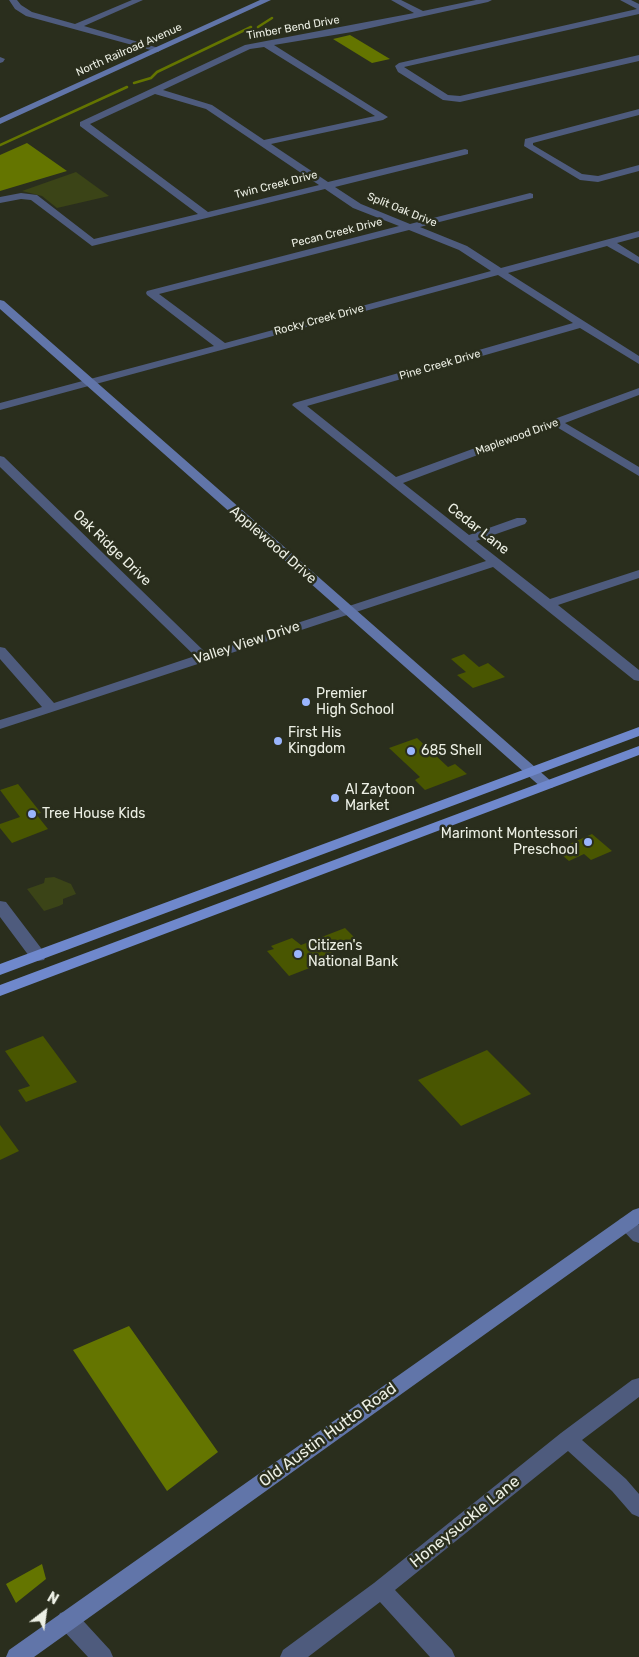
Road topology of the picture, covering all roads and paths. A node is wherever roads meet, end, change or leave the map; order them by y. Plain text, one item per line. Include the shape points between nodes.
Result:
1 (139, 0) edge
2 (267, 0) edge
3 (395, 0) edge
4 (488, 0) edge
5 (624, 0) edge
6 (12, 3) edge
7 (639, 7) edge
8 (639, 11) edge
9 (421, 14) junction
10 (75, 27) junction
11 (264, 43) junction
12 (158, 49) junction
13 (639, 58) edge
14 (153, 90) junction
15 (639, 112) edge
16 (0, 121) edge
17 (263, 143) junction
18 (465, 152) dead end
19 (639, 168) edge
20 (325, 185) junction
21 (530, 196) dead end
22 (0, 200) edge
23 (206, 215) junction
24 (409, 227) junction
25 (639, 234) edge
26 (608, 242) junction
27 (639, 262) edge
28 (501, 271) junction
29 (0, 303) edge
30 (583, 324) junction
31 (222, 346) junction
32 (639, 361) edge
33 (90, 383) junction
34 (639, 391) edge
35 (298, 405) joint
36 (0, 407) edge
37 (556, 422) junction
38 (0, 460) edge
39 (639, 472) edge
40 (395, 482) junction
41 (520, 521) dead end
42 (467, 540) junction
43 (495, 562) junction
44 (633, 576) edge
45 (639, 587) edge
46 (549, 604) junction
47 (347, 610) junction
48 (0, 651) edge
49 (204, 658) junction
50 (639, 677) edge
51 (51, 708) junction
52 (0, 725) edge
53 (639, 731) edge
54 (639, 750) edge
55 (532, 772) junction
56 (547, 786) junction
57 (0, 906) edge
58 (38, 956) junction
59 (0, 970) edge
60 (0, 991) edge
61 (635, 1225) edge
62 (639, 1386) edge
63 (568, 1439) junction
64 (639, 1508) edge
65 (381, 1589) junction
66 (68, 1620) junction
67 (17, 1657) edge
68 (102, 1657) edge
69 (291, 1657) edge
70 (444, 1657) edge

1 - 10 street
2 - 12 street, North Railroad Avenue
3 - 9 street
4 - 9 street, Timber Bend Drive
5 - 7 street
6 - 10 street via 29,14
8 - 13 street via 399,66 446,98 460,100
9 - 11 street, Timber Bend Drive
10 - 12 street
11 - 14 street, Timber Bend Drive via 236,51
11 - 17 street via 383,117
12 - 16 street, North Railroad Avenue
14 - 17 street, Split Oak Drive via 208,107
14 - 23 street, Timber Bend Drive via 85,122 84,126
15 - 19 street via 528,141 528,146 580,177 598,179
17 - 20 street, Split Oak Drive
18 - 20 street, Twin Creek Drive
20 - 23 street, Twin Creek Drive
20 - 24 street, Split Oak Drive via 356,206
21 - 24 street, Pecan Creek Drive
22 - 23 street, Twin Creek Drive via 28,196 39,200 92,243
24 - 28 street, Split Oak Drive via 463,248
24 - 31 street, Pecan Creek Drive via 151,293
25 - 26 street, Rocky Creek Drive
26 - 27 street
26 - 28 street, Rocky Creek Drive
28 - 30 street, Split Oak Drive
28 - 31 street, Rocky Creek Drive
29 - 33 street, Applewood Drive
30 - 32 street, Split Oak Drive
30 - 35 street, Pine Creek Drive
31 - 33 street, Rocky Creek Drive
33 - 36 street, Rocky Creek Drive
33 - 47 street, Applewood Drive
34 - 37 street, Maplewood Drive
35 - 40 street, Cedar Lane
37 - 39 street
37 - 40 street, Maplewood Drive
38 - 49 street, Oak Ridge Drive
40 - 42 street, Cedar Lane
41 - 42 street
42 - 43 street, Cedar Lane
43 - 46 street, Cedar Lane
43 - 47 street, Valley View Drive
44 - 45 street
44 - 46 street
46 - 50 street, Cedar Lane
47 - 49 street, Valley View Drive
47 - 55 street, Applewood Drive
48 - 51 street
49 - 51 street, Valley View Drive
51 - 52 street, Valley View Drive
53 - 55 main road
54 - 56 main road
55 - 56 street, Applewood Drive
55 - 58 main road
56 - 60 main road
57 - 58 street
58 - 59 main road
61 - 66 street, Old Austin Hutto Road
62 - 63 street, Honeysuckle Lane
63 - 64 street via 619,1485
63 - 65 street, Honeysuckle Lane
65 - 69 street, Honeysuckle Lane
65 - 70 street
66 - 67 street, Old Austin Hutto Road
66 - 68 street

